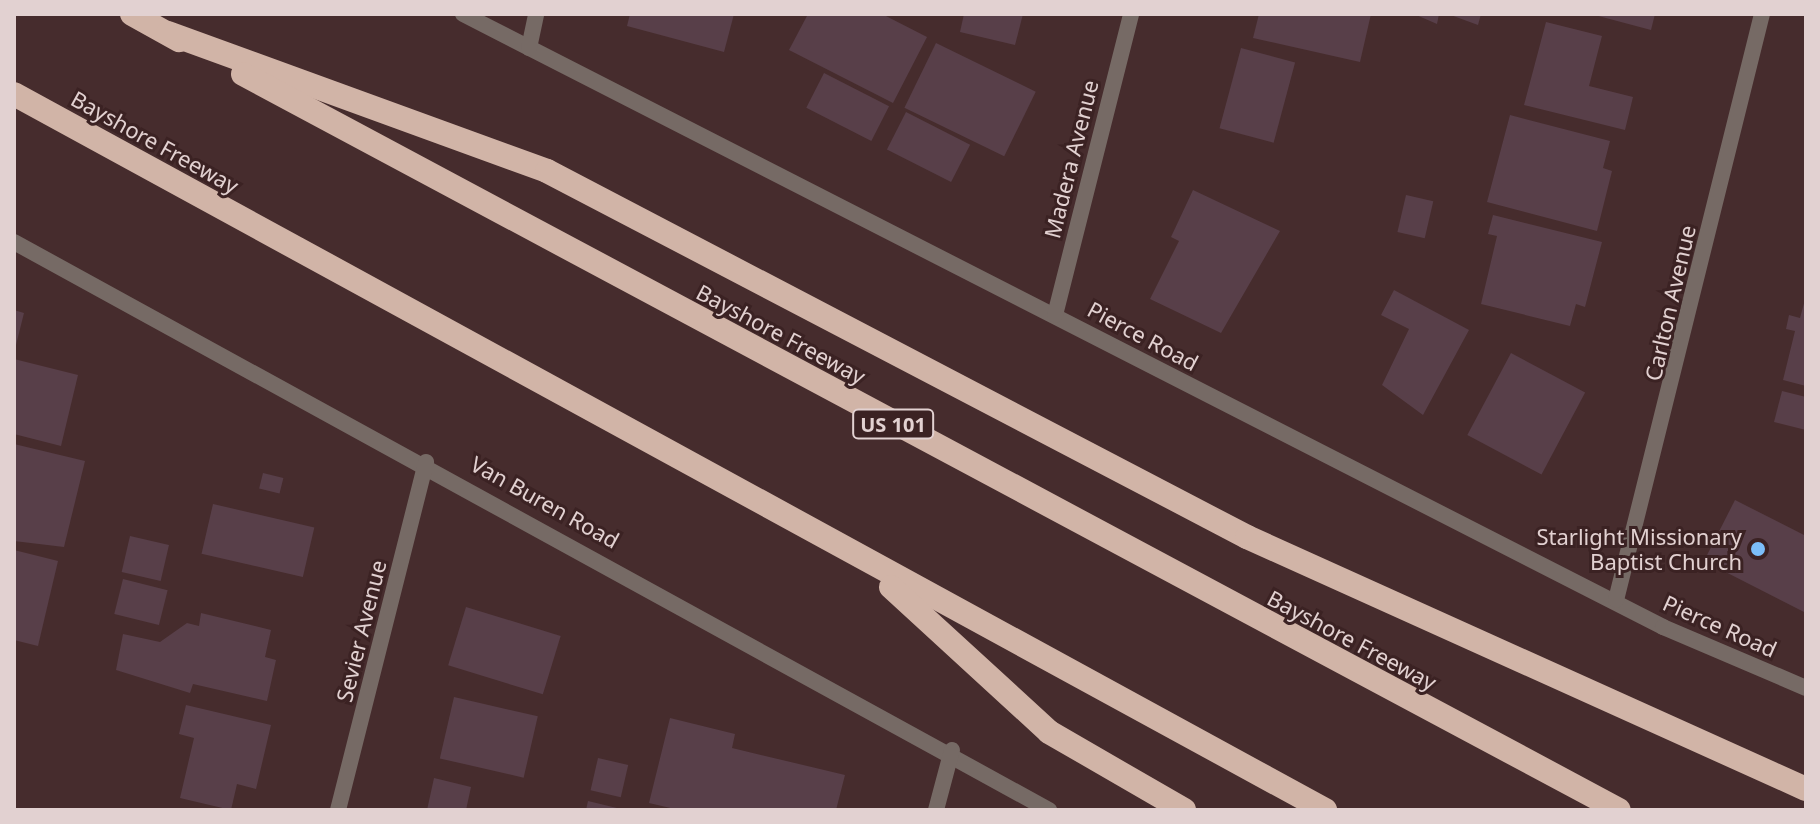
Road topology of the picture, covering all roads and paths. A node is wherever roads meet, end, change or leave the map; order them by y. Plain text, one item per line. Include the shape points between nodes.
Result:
1 (132, 14) edge
2 (463, 14) edge
3 (536, 14) edge
4 (1131, 14) edge
5 (1762, 14) edge
6 (168, 33) junction
7 (529, 48) junction
8 (14, 94) edge
9 (14, 242) edge
10 (1055, 315) junction
11 (426, 462) junction
12 (863, 561) junction
13 (1616, 600) junction
14 (1806, 688) edge
15 (952, 750) junction
16 (1806, 789) edge
17 (338, 810) edge
18 (936, 810) edge
19 (1049, 810) edge
20 (1184, 810) edge
21 (1325, 810) edge
22 (1619, 810) edge

1 - 6 highway, Bayshore Freeway / US 101
2 - 7 street, Pierce Road
3 - 7 street
4 - 10 street, Madera Avenue
5 - 13 street, Carlton Avenue
6 - 16 highway via 547,171 1247,537
6 - 22 highway, Bayshore Freeway / US 101
7 - 10 street, Pierce Road via 774,179
8 - 12 highway, Bayshore Freeway
9 - 11 street, Van Buren Road
10 - 13 street, Pierce Road
11 - 15 street, Van Buren Road
11 - 17 street, Sevier Avenue
12 - 20 highway via 1049,732
12 - 21 highway, Bayshore Freeway
13 - 14 street, Pierce Road
15 - 18 street
15 - 19 street, Van Buren Road

